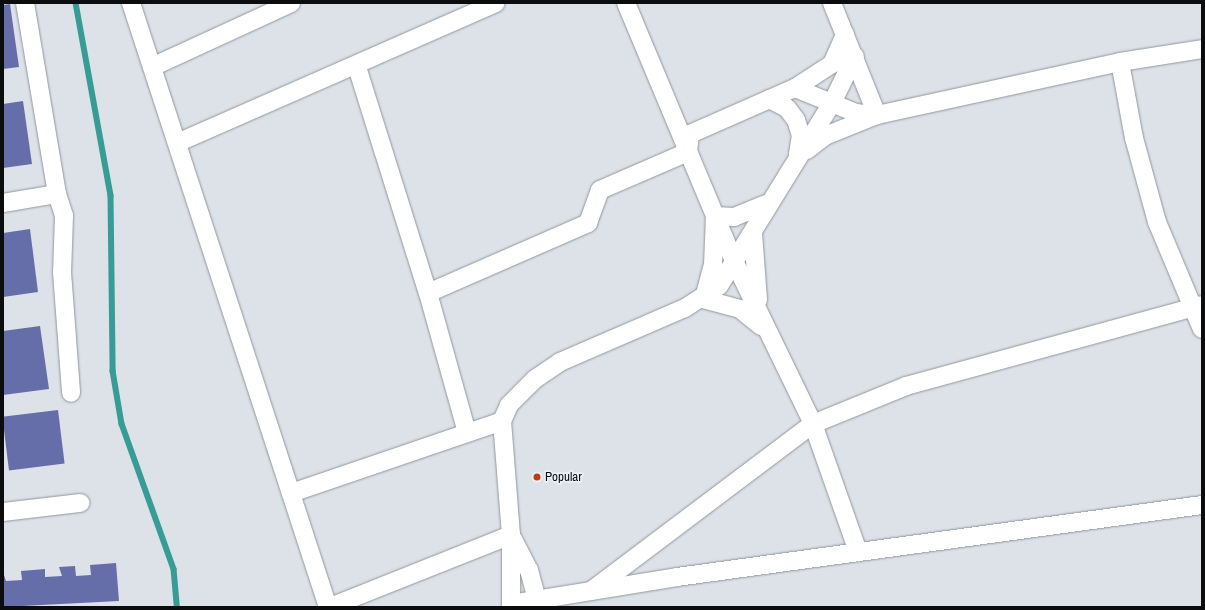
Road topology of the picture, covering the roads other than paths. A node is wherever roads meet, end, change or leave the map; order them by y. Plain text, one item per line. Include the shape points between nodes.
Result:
1 (25, 3) edge
2 (131, 3) edge
3 (291, 3) edge
4 (496, 3) edge
5 (626, 3) edge
6 (832, 3) edge
7 (845, 35) junction
8 (1202, 50) edge
9 (855, 56) junction
10 (1120, 62) junction
11 (152, 67) junction
12 (357, 67) junction
13 (795, 88) junction
14 (769, 99) junction
15 (832, 103) junction
16 (877, 115) junction
17 (177, 143) junction
18 (688, 152) junction
19 (798, 156) junction
20 (57, 194) junction
21 (3, 204) edge
22 (767, 204) junction
23 (715, 216) junction
24 (753, 233) junction
25 (734, 261) junction
26 (428, 293) junction
27 (704, 299) junction
28 (1197, 306) edge
29 (1202, 329) edge
30 (765, 330) junction
31 (72, 393) dead end
32 (502, 421) junction
33 (813, 424) junction
34 (468, 433) junction
35 (291, 493) junction
36 (80, 503) dead end
37 (1202, 505) edge
38 (3, 512) edge
39 (511, 534) junction
40 (858, 552) junction
41 (587, 594) junction
42 (540, 603) edge
43 (511, 605) edge
44 (329, 607) edge

1 - 20 street
2 - 11 street
3 - 11 street
4 - 12 street
5 - 18 street
6 - 7 street
7 - 9 street
7 - 13 street via 832,64
8 - 10 street
9 - 15 street
9 - 16 street
10 - 16 street
10 - 28 street via 1145,182 1157,222
11 - 17 street
12 - 17 street
12 - 26 street
13 - 14 street
13 - 15 street
14 - 18 street via 690,134
14 - 19 street via 787,108 796,120 801,135
15 - 16 street via 856,113
15 - 19 street
16 - 19 street via 825,136
17 - 35 street
18 - 23 street
18 - 26 street via 600,190 588,223
19 - 22 street
20 - 21 street
20 - 31 street via 64,216 62,272
22 - 23 street via 734,217
22 - 24 street
23 - 25 street
23 - 27 street via 713,265
24 - 25 street
24 - 30 street via 754,270
25 - 27 street via 719,286
25 - 30 street
26 - 34 street
27 - 30 street via 740,309
27 - 32 street via 560,362 535,379 509,405
28 - 29 street
28 - 33 street via 906,386
30 - 33 street
32 - 34 street
32 - 39 street
33 - 40 street
33 - 41 street
34 - 35 street
35 - 44 street
36 - 38 street
37 - 40 street
39 - 42 street
39 - 43 street
39 - 44 street
40 - 41 street via 677,577
41 - 42 street
42 - 43 street

